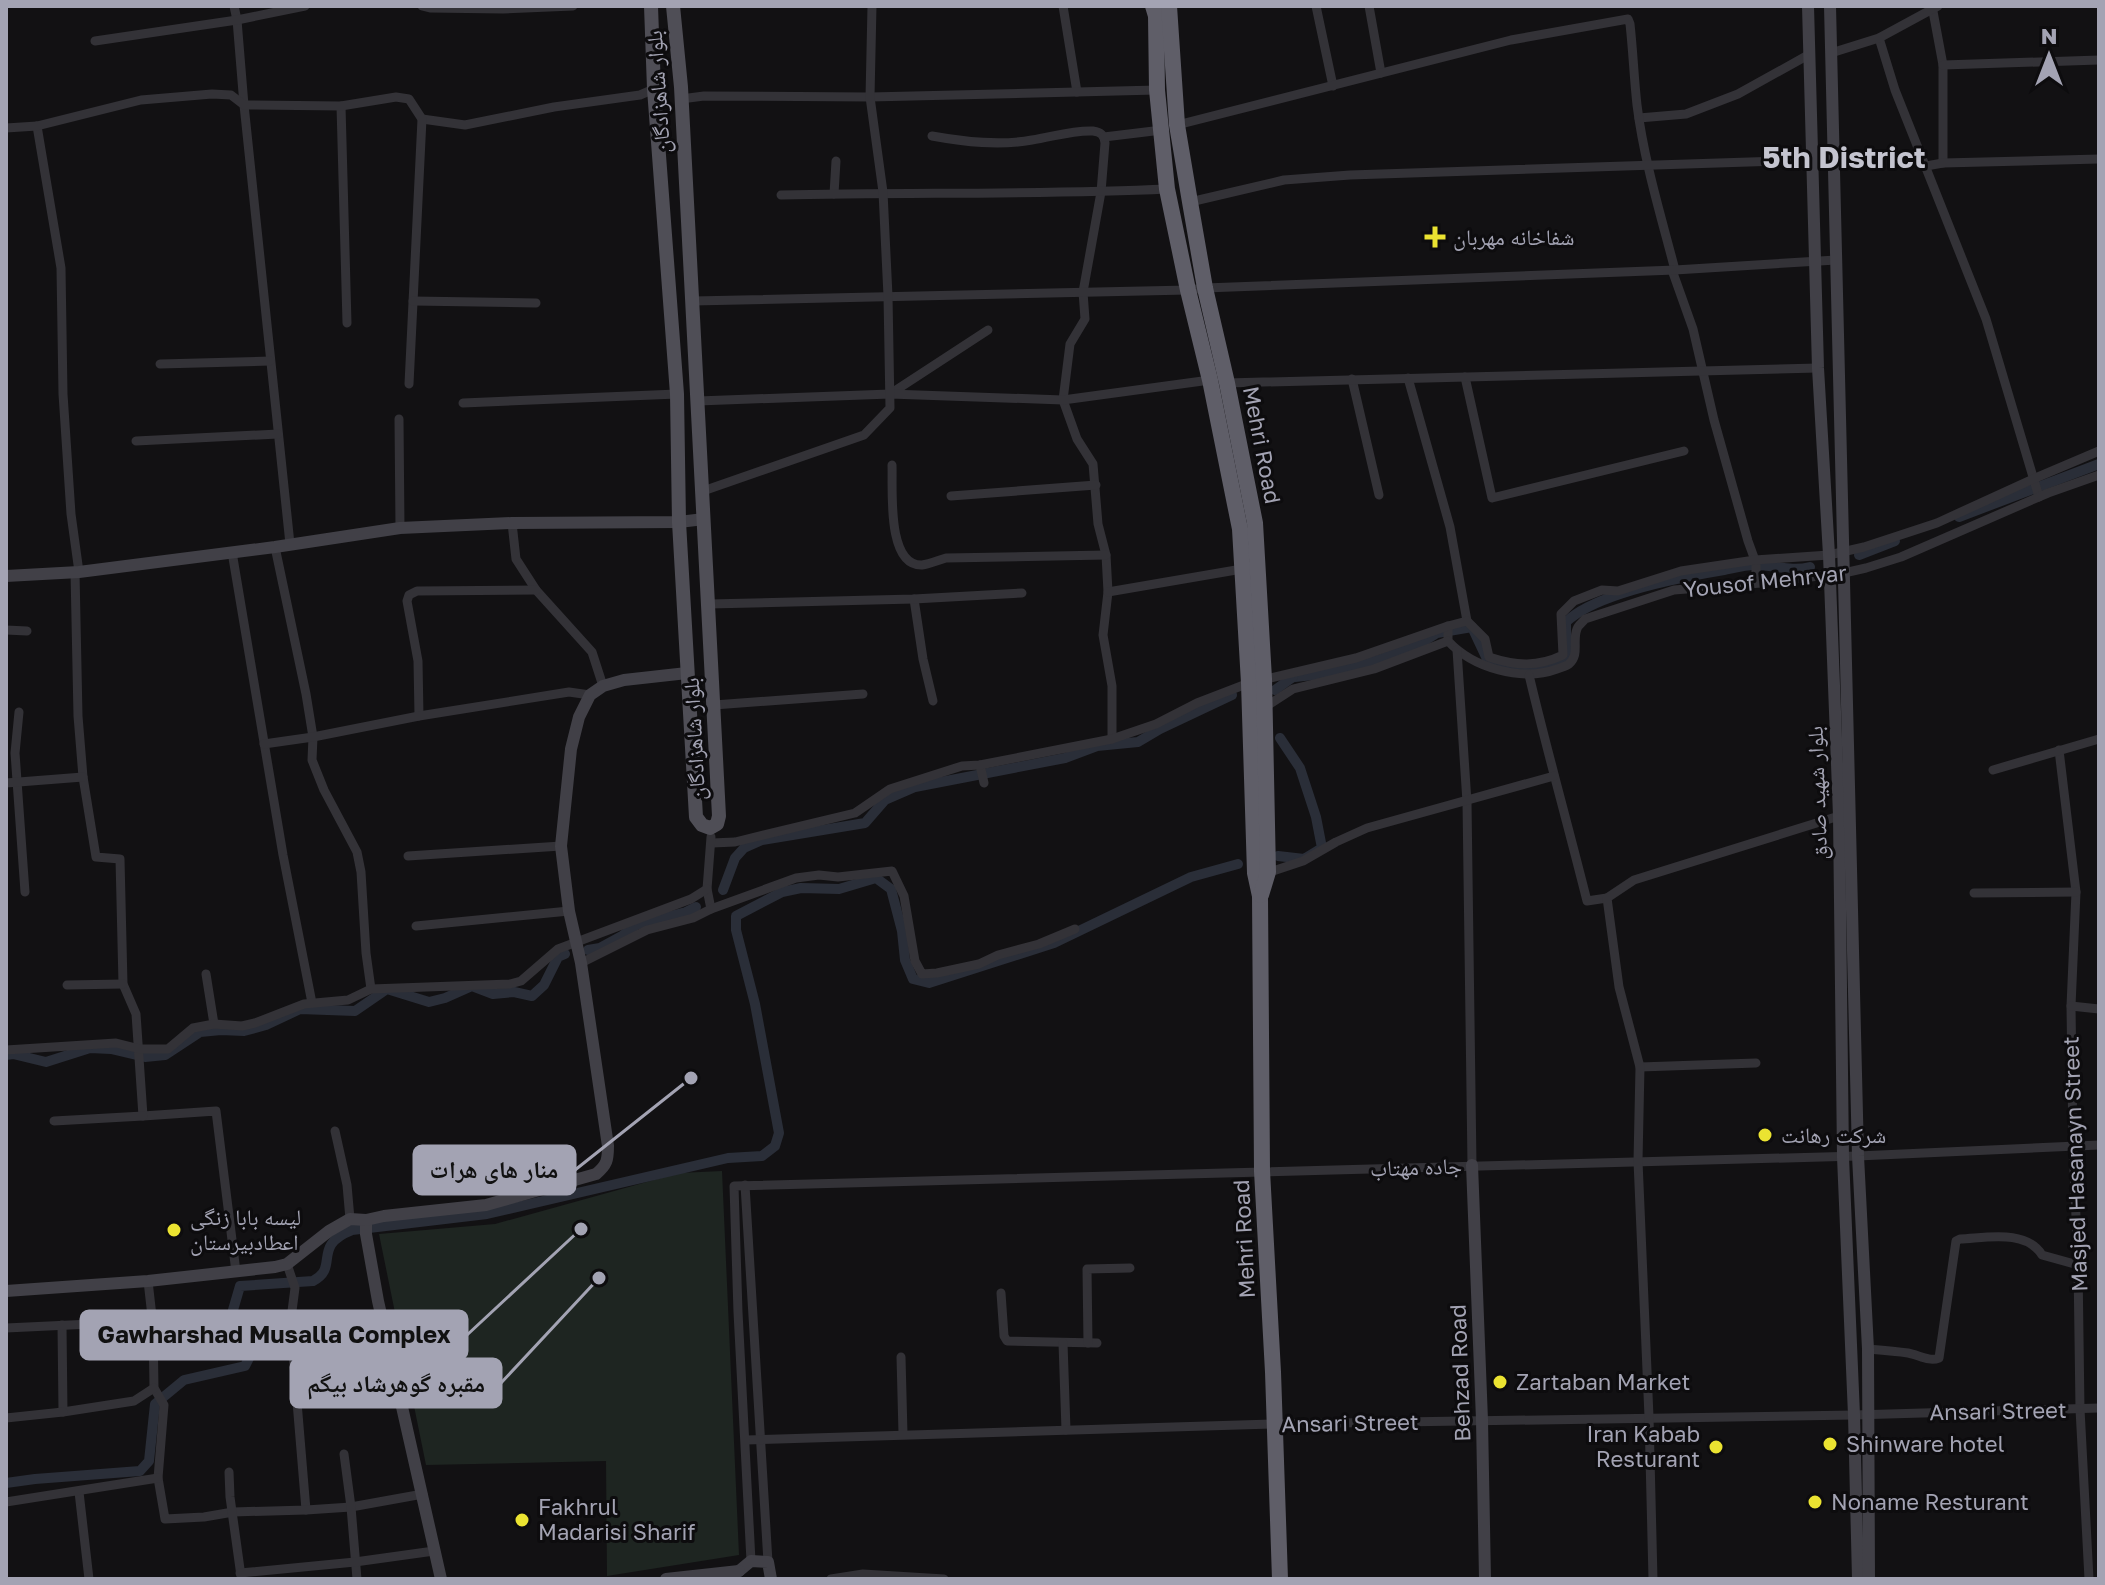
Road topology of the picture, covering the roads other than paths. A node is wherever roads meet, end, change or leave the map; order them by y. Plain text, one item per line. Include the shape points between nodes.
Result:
1 (234, 6) edge
2 (305, 6) edge
3 (422, 6) edge
4 (573, 6) edge
5 (651, 6) edge
6 (673, 6) edge
7 (872, 6) edge
8 (1063, 6) edge
9 (1153, 6) edge
10 (1169, 6) edge
11 (1316, 6) edge
12 (1369, 6) edge
13 (1808, 6) edge
14 (1830, 6) edge
15 (1934, 7) edge
16 (237, 20) junction
17 (1879, 38) junction
18 (95, 41) dead end
19 (1831, 53) junction
20 (1810, 54) junction
21 (2099, 60) edge
22 (1943, 65) junction
23 (1381, 73) junction
24 (1333, 86) junction
25 (654, 89) junction
26 (1157, 90) junction
27 (1077, 92) junction
28 (870, 97) junction
29 (681, 99) junction
30 (244, 105) junction
31 (341, 106) junction
32 (1639, 118) junction
33 (422, 119) junction
34 (37, 126) junction
35 (6, 128) edge
36 (1170, 128) junction
37 (932, 136) dead end
38 (1104, 137) junction
39 (2099, 159) edge
40 (1813, 160) junction
41 (836, 161) dead end
42 (1943, 163) junction
43 (1648, 166) junction
44 (1926, 166) junction
45 (1167, 189) junction
46 (883, 192) junction
47 (1101, 192) junction
48 (834, 194) junction
49 (781, 195) dead end
50 (1190, 202) junction
51 (1816, 260) junction
52 (1836, 260) junction
53 (1674, 270) junction
54 (1196, 289) junction
55 (1083, 292) junction
56 (888, 296) junction
57 (413, 301) junction
58 (693, 301) junction
59 (536, 303) dead end
60 (347, 323) dead end
61 (988, 330) dead end
62 (270, 361) junction
63 (160, 364) dead end
64 (1818, 368) junction
65 (1702, 371) junction
66 (1465, 377) junction
67 (1408, 378) junction
68 (1352, 379) junction
69 (1218, 381) junction
70 (409, 384) dead end
71 (677, 394) junction
72 (890, 394) junction
73 (1063, 400) junction
74 (698, 401) junction
75 (463, 403) dead end
76 (399, 419) dead end
77 (278, 434) junction
78 (136, 441) dead end
79 (1684, 451) dead end
80 (2099, 451) edge
81 (892, 465) dead end
82 (2099, 475) edge
83 (2033, 480) junction
84 (1096, 485) junction
85 (703, 491) junction
86 (1379, 495) dead end
87 (2039, 495) junction
88 (951, 496) dead end
89 (704, 519) junction
90 (679, 522) junction
91 (512, 523) junction
92 (400, 528) junction
93 (290, 544) junction
94 (275, 547) junction
95 (232, 552) junction
96 (1844, 552) junction
97 (1106, 555) junction
98 (1829, 555) junction
99 (1756, 565) junction
100 (1242, 569) junction
101 (77, 572) junction
102 (1844, 573) junction
103 (1830, 574) junction
104 (6, 576) edge
105 (1761, 583) junction
106 (536, 590) junction
107 (1108, 592) junction
108 (1022, 593) dead end
109 (914, 599) junction
110 (709, 604) junction
111 (1467, 621) junction
112 (1448, 626) junction
113 (6, 630) edge
114 (27, 631) dead end
115 (1448, 641) junction
116 (1457, 650) junction
117 (687, 673) junction
118 (1529, 675) junction
119 (1256, 681) junction
120 (603, 686) junction
121 (863, 694) dead end
122 (590, 695) junction
123 (933, 701) dead end
124 (714, 705) junction
125 (1265, 707) junction
126 (19, 712) dead end
127 (419, 716) junction
128 (313, 737) junction
129 (1112, 739) junction
130 (2099, 739) edge
131 (264, 744) junction
132 (2059, 750) junction
133 (980, 765) junction
134 (1993, 770) dead end
135 (1554, 776) junction
136 (83, 777) junction
137 (11, 783) edge
138 (984, 783) dead end
139 (1467, 802) junction
140 (1839, 816) junction
141 (711, 835) junction
142 (561, 846) junction
143 (408, 856) dead end
144 (1262, 873) junction
145 (707, 889) junction
146 (25, 892) dead end
147 (2076, 892) junction
148 (1974, 893) dead end
149 (1607, 898) junction
150 (711, 909) junction
151 (569, 911) junction
152 (416, 926) dead end
153 (1075, 929) dead end
154 (575, 942) junction
155 (581, 963) junction
156 (206, 974) dead end
157 (123, 984) junction
158 (67, 985) dead end
159 (371, 989) junction
160 (312, 1003) junction
161 (2071, 1006) junction
162 (2099, 1009) edge
163 (214, 1024) junction
164 (140, 1049) junction
165 (6, 1050) edge
166 (1756, 1063) dead end
167 (1640, 1067) junction
168 (143, 1116) junction
169 (54, 1121) dead end
170 (335, 1131) dead end
171 (2099, 1145) edge
172 (2073, 1146) junction
173 (1858, 1156) junction
174 (1843, 1157) junction
175 (1638, 1161) junction
176 (1472, 1165) junction
177 (1262, 1171) junction
178 (745, 1185) junction
179 (350, 1219) junction
180 (366, 1220) junction
181 (2078, 1265) junction
182 (1130, 1268) dead end
183 (288, 1270) junction
184 (236, 1272) junction
185 (148, 1281) junction
186 (6, 1291) edge
187 (1001, 1293) dead end
188 (62, 1325) junction
189 (153, 1325) junction
190 (6, 1328) edge
191 (1063, 1343) junction
192 (1868, 1349) junction
193 (901, 1357) dead end
194 (154, 1388) junction
195 (2099, 1408) edge
196 (2080, 1409) junction
197 (63, 1412) junction
198 (1861, 1415) junction
199 (1649, 1417) junction
200 (6, 1418) edge
201 (1482, 1420) junction
202 (1275, 1424) junction
203 (1066, 1430) junction
204 (903, 1434) junction
205 (760, 1439) junction
206 (746, 1440) junction
207 (344, 1454) dead end
208 (229, 1472) dead end
209 (158, 1478) junction
210 (79, 1492) junction
211 (423, 1494) junction
212 (6, 1502) edge
213 (351, 1507) junction
214 (306, 1510) junction
215 (233, 1512) junction
216 (434, 1551) junction
217 (751, 1561) junction
218 (355, 1562) junction
219 (768, 1562) junction
220 (744, 1575) edge
221 (241, 1576) edge
222 (89, 1579) edge
223 (357, 1579) edge
224 (441, 1579) edge
225 (666, 1579) edge
226 (771, 1579) edge
227 (831, 1579) edge
228 (944, 1579) edge
229 (1280, 1579) edge
230 (1485, 1579) edge
231 (1653, 1579) edge
232 (1858, 1579) edge
233 (1869, 1579) edge
234 (2089, 1579) edge

1 - 16 street
2 - 16 street
3 - 4 street
5 - 25 main road, بلوار شاهزادگان
6 - 29 main road, بلوار شاهزادگان
7 - 28 street
8 - 27 street
9 - 26 highway, Mehri Road
10 - 36 highway, Mehri Road
11 - 24 street
12 - 23 street
13 - 20 main road, بلوار شهید صادق
14 - 19 main road, بلوار شهید صادق
15 - 17 street
15 - 22 street
16 - 18 street
16 - 30 street
17 - 19 street
17 - 44 street
19 - 52 main road, بلوار شهید صادق
20 - 32 street via 1738,94 1686,114
20 - 40 main road, بلوار شهید صادق
21 - 22 street
22 - 42 street
23 - 24 street
23 - 32 street via 1511,40 1628,19
24 - 36 street
25 - 33 street via 465,125
25 - 71 main road, بلوار شاهزادگان
26 - 27 street
26 - 36 highway, Mehri Road
27 - 28 street
28 - 29 street
28 - 46 street
29 - 58 main road, بلوار شاهزادگان
30 - 31 street
30 - 34 street via 231,95 212,94 141,100
30 - 62 street
31 - 33 street via 409,99
31 - 60 street
32 - 43 street
33 - 57 street
34 - 35 street
34 - 101 street via 61,268 63,394
36 - 38 street
36 - 45 highway, Mehri Road
36 - 50 highway, Mehri Road
37 - 38 street via 985,143 1093,131
38 - 47 street
39 - 42 street
40 - 43 street
40 - 51 main road, بلوار شهید صادق
41 - 48 street
42 - 44 street
43 - 50 street via 1284,180
43 - 53 street
44 - 83 street via 1986,319
45 - 47 street
45 - 54 highway, Mehri Road
46 - 47 street
46 - 48 street
46 - 56 street
47 - 55 street
48 - 49 street
50 - 54 highway, Mehri Road
51 - 52 street
51 - 53 street
51 - 64 main road, بلوار شهید صادق
52 - 96 main road, بلوار شهید صادق
53 - 54 street
53 - 65 street
54 - 55 street
54 - 69 highway, Mehri Road
55 - 56 street
55 - 73 street via 1085,319 1070,344
56 - 58 street
56 - 72 street
57 - 59 street
57 - 70 street
58 - 74 main road, بلوار شاهزادگان
61 - 72 street
62 - 63 street
62 - 77 street
64 - 65 street
64 - 98 main road, بلوار شهید صادق
65 - 66 street
65 - 99 street
66 - 67 street
66 - 79 street via 1492,498
67 - 68 street
67 - 111 street via 1450,527
68 - 69 street
68 - 86 street
69 - 73 street
69 - 100 highway, Mehri Road
69 - 119 highway, Mehri Road via 1255,523
71 - 75 street
71 - 90 main road, بلوار شاهزادگان
72 - 73 street
72 - 74 street
72 - 85 street via 890,408 864,435
73 - 84 street via 1093,464
74 - 85 main road, بلوار شاهزادگان
76 - 92 street
77 - 78 street
77 - 93 street
80 - 83 street, Yousof Mehryar
81 - 97 street via 897,546 914,563
82 - 87 street, Yousof Mehryar
83 - 87 street
83 - 96 street, Yousof Mehryar via 1937,523
84 - 88 street
84 - 97 street
85 - 89 main road, بلوار شاهزادگان
87 - 102 street, Yousof Mehryar via 1901,557
89 - 90 main road
89 - 110 main road, بلوار شاهزادگان
90 - 91 main road
90 - 117 main road, بلوار شاهزادگان
91 - 92 main road
91 - 106 street via 516,559
92 - 93 main road
93 - 94 main road
94 - 95 main road
94 - 128 street
95 - 101 main road
95 - 131 street
96 - 98 street, Yousof Mehryar
96 - 102 main road, بلوار شهید صادق
97 - 107 street
98 - 99 street, Yousof Mehryar
98 - 103 main road, بلوار شهید صادق
99 - 105 street
99 - 111 street, Yousof Mehryar via 1681,571 1574,601 1561,614 1563,655 1547,662 1509,664 1489,657 1485,639
100 - 107 street
100 - 119 highway, Mehri Road
101 - 104 main road
101 - 136 street
102 - 103 street, Yousof Mehryar
102 - 173 main road, بلوار شهید صادق
103 - 105 street, Yousof Mehryar
103 - 140 main road, بلوار شهید صادق
105 - 118 street, Yousof Mehryar via 1674,590 1585,619 1577,629 1575,655 1568,665
106 - 120 street via 592,652
106 - 127 street via 409,595
107 - 129 street via 1103,647 1112,686
108 - 109 street
109 - 110 street
109 - 123 street
110 - 124 main road, بلوار شاهزادگان
111 - 112 street
112 - 115 street
112 - 119 street via 1356,658
113 - 114 street
115 - 116 street, Yousof Mehryar
115 - 125 street via 1374,669 1293,689
116 - 118 street, Yousof Mehryar via 1495,669
116 - 139 street
117 - 120 main road
117 - 141 main road, بلوار شاهزادگان via 696,817
118 - 135 street
119 - 125 highway, Mehri Road
119 - 129 street
119 - 144 highway, Mehri Road
120 - 122 main road
121 - 124 street
122 - 127 street via 569,692
122 - 142 main road via 571,749
124 - 141 main road, بلوار شاهزادگان via 719,816
125 - 144 highway, Mehri Road
126 - 137 street
127 - 128 street
128 - 131 street
128 - 159 street via 312,760 357,852
129 - 133 street
130 - 132 street
131 - 160 street
132 - 134 street
132 - 147 street, Masjed Hasanayn Street
133 - 138 street
133 - 141 street via 890,789 855,813 735,842
135 - 139 street
135 - 149 street via 1587,901
136 - 137 street
136 - 157 street via 96,857 120,859
137 - 146 street
139 - 144 street via 1367,828 1303,861
139 - 176 street
140 - 149 street via 1634,880
140 - 174 main road, بلوار شهید صادق
141 - 145 street
142 - 143 street
142 - 151 main road
144 - 177 highway, Mehri Road
145 - 150 street
145 - 154 street
147 - 148 street
147 - 161 street, Masjed Hasanayn Street
149 - 167 street via 1619,987
150 - 153 street via 796,878 892,871 904,896 922,974 979,964
150 - 155 street via 647,930
151 - 152 street
151 - 154 main road
154 - 155 main road
154 - 159 street via 510,984
155 - 180 main road via 608,1146 605,1167 486,1205
156 - 163 street
157 - 158 street
157 - 164 street via 136,1014
159 - 160 street via 348,1000
160 - 163 street via 242,1026
161 - 162 street
161 - 172 street, Masjed Hasanayn Street
163 - 164 street via 193,1028 168,1049
164 - 165 street via 116,1043
164 - 168 street
166 - 167 street
167 - 175 street
168 - 169 street
168 - 184 street via 216,1111
170 - 179 street
171 - 172 street, جاده مهتاب
172 - 173 street, جاده مهتاب
172 - 181 street, Masjed Hasanayn Street
173 - 174 street, جاده مهتاب
173 - 192 main road, بلوار شهید صادق
174 - 175 street, جاده مهتاب
174 - 198 main road, بلوار شهید صادق
175 - 176 street, جاده مهتاب
175 - 199 street
176 - 177 street, جاده مهتاب
176 - 201 main road, Behzad Road
177 - 178 street, جاده مهتاب
177 - 202 highway, Mehri Road
178 - 205 street
178 - 206 street, جاده مهتاب via 734,1186
179 - 180 main road
179 - 183 main road via 329,1231
180 - 211 main road via 378,1301
181 - 192 street via 2042,1255 2037,1247 2017,1239 1960,1239 1939,1358
181 - 196 street, Masjed Hasanayn Street
182 - 191 street via 1086,1270 1092,1343
183 - 184 main road
183 - 214 street via 295,1288 292,1342
184 - 185 main road
185 - 186 main road
185 - 189 street
187 - 191 street via 1007,1341
188 - 189 street
188 - 190 street
188 - 197 street
189 - 194 street
191 - 203 street
192 - 198 main road, بلوار شهید صادق
193 - 204 street
194 - 197 street via 134,1401
194 - 209 street via 164,1405
195 - 196 street, Ansari Street
196 - 198 street, Ansari Street
196 - 234 street, Masjed Hasanayn Street
197 - 200 street
198 - 199 street, Ansari Street
198 - 232 main road, بلوار شهید صادق
198 - 233 main road, بلوار شهید صادق
199 - 201 street, Ansari Street
199 - 231 street
201 - 202 street, Ansari Street
201 - 230 main road, Behzad Road
202 - 203 street, Ansari Street
202 - 229 highway, Mehri Road
203 - 204 street, Ansari Street
204 - 205 street, Ansari Street
205 - 206 street, Ansari Street
205 - 219 street
206 - 217 street
207 - 213 street
208 - 215 street
209 - 210 street
209 - 215 street via 165,1519
210 - 212 street
210 - 222 street
211 - 213 street
211 - 216 main road
213 - 214 street
213 - 218 street
214 - 215 street
215 - 221 street
216 - 218 street
216 - 224 main road
217 - 219 main road
217 - 220 main road
218 - 221 street
218 - 223 street
219 - 226 main road
220 - 225 main road
227 - 228 street via 863,1574

